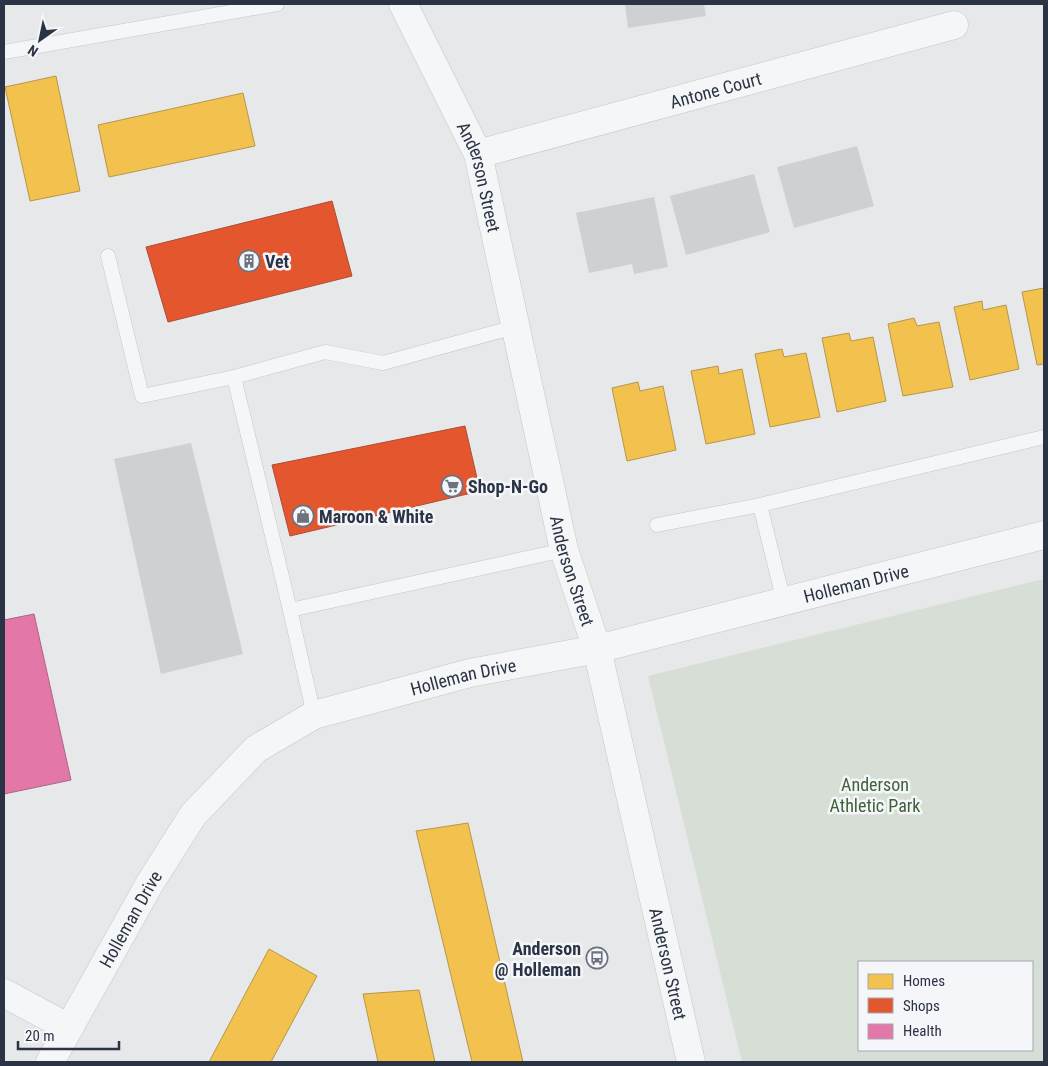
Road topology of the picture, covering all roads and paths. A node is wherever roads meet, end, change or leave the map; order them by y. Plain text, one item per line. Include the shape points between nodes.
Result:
1 (276, 4) edge
2 (403, 4) edge
3 (954, 25) dead end
4 (4, 52) edge
5 (478, 154) junction
6 (108, 256) dead end
7 (515, 327) junction
8 (234, 377) junction
9 (1044, 436) edge
10 (760, 505) junction
11 (657, 525) dead end
12 (1044, 535) edge
13 (564, 550) junction
14 (784, 602) junction
15 (290, 610) junction
16 (597, 649) junction
17 (314, 714) junction
18 (4, 993) edge
19 (69, 1028) junction
20 (50, 1062) edge
21 (691, 1062) edge

1 - 4 lane
2 - 5 street, Anderson Street
3 - 5 street, Antone Court
5 - 7 street, Anderson Street
6 - 8 lane via 142,396
7 - 8 lane via 383,363 325,352
7 - 13 street, Anderson Street
8 - 15 lane
9 - 10 lane
10 - 11 lane
10 - 14 lane
12 - 14 street, Holleman Drive
13 - 15 lane
13 - 16 street, Anderson Street
14 - 16 street, Holleman Drive
15 - 17 lane
16 - 17 street, Holleman Drive via 470,673
16 - 21 street, Anderson Street
17 - 19 street, Holleman Drive via 256,749 194,815 150,883
18 - 19 street
19 - 20 street, Holleman Drive

